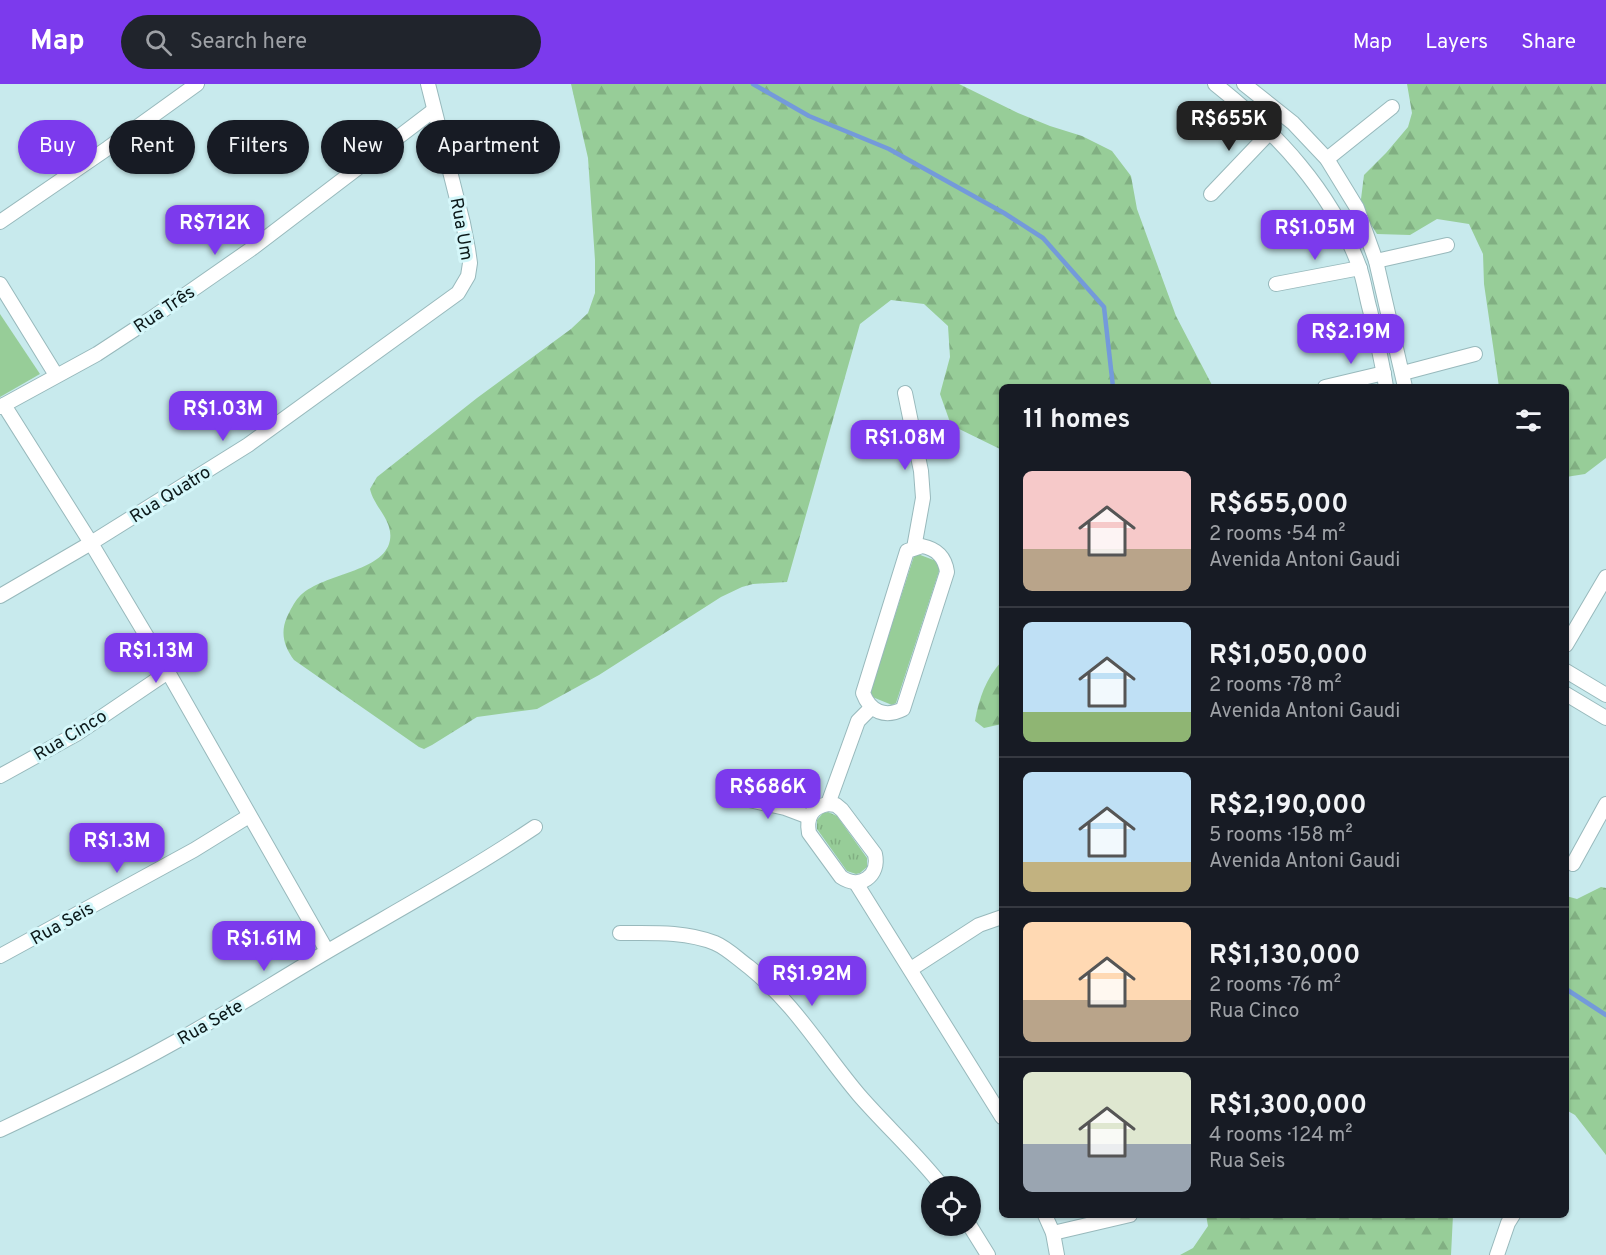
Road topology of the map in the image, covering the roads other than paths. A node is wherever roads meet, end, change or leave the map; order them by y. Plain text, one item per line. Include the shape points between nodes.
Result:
1 (197, 84) edge
2 (428, 84) edge
3 (1215, 84) edge
4 (1244, 84) edge
5 (1392, 107) dead end
6 (434, 110) junction
7 (1270, 131) junction
8 (1327, 159) junction
9 (1211, 194) dead end
10 (0, 222) edge
11 (1447, 245) dead end
12 (1376, 261) junction
13 (1360, 268) junction
14 (0, 284) edge
15 (1276, 284) dead end
16 (452, 299) joint
17 (1474, 354) dead end
18 (1384, 373) junction
19 (56, 375) junction
20 (1404, 380) edge
21 (1338, 384) edge
22 (1386, 384) edge
23 (905, 393) dead end
24 (2, 406) edge
25 (91, 543) junction
26 (914, 548) junction
27 (1606, 577) edge
28 (0, 596) edge
29 (1569, 640) edge
30 (168, 672) junction
31 (1569, 673) edge
32 (1606, 695) edge
33 (1569, 696) edge
34 (871, 708) junction
35 (1606, 718) edge
36 (0, 776) edge
37 (736, 797) dead end
38 (828, 804) junction
39 (1606, 804) edge
40 (249, 816) junction
41 (809, 817) junction
42 (535, 827) dead end
43 (1573, 864) dead end
44 (856, 883) junction
45 (999, 918) edge
46 (620, 933) dead end
47 (327, 951) junction
48 (0, 956) edge
49 (911, 969) junction
50 (999, 1112) edge
51 (0, 1130) edge
52 (934, 1176) edge
53 (1046, 1218) edge
54 (1117, 1218) edge
55 (1511, 1218) edge
56 (1053, 1233) junction
57 (976, 1236) edge
58 (988, 1255) edge
59 (1057, 1255) edge
60 (1497, 1255) edge

1 - 10 street
2 - 6 street, Rua Um
3 - 7 street
4 - 8 street via 1293,123
5 - 8 street
6 - 16 street, Rua Um via 464,223 470,263 464,285
6 - 19 street, Rua Três via 254,247 97,354
7 - 9 street
7 - 13 street via 1327,199
8 - 12 street via 1357,208
11 - 12 street
12 - 20 street
13 - 15 street
13 - 18 street
14 - 19 street
16 - 25 street, Rua Quatro via 248,445
17 - 20 street
18 - 21 street
18 - 22 street
19 - 24 street, Rua Três
23 - 26 street via 923,498
24 - 25 street
25 - 28 street, Rua Quatro
25 - 30 street
26 - 34 street via 907,551 863,693
26 - 34 street via 922,546 937,552 947,572 903,709 887,714
27 - 29 street
30 - 36 street, Rua Cinco via 78,733
30 - 40 street
31 - 32 street
33 - 35 street
34 - 38 street via 858,721
37 - 41 street
38 - 41 street via 820,805
38 - 44 street via 842,810 875,854 875,870 864,882
39 - 43 street
40 - 47 street
40 - 48 street, Rua Seis
41 - 44 street via 809,833 841,877
42 - 47 street, Rua Sete via 490,858
44 - 49 street
45 - 49 street via 980,925
46 - 52 street via 693,938 715,943 735,956 796,1012 859,1095
47 - 51 street, Rua Sete via 173,1044
49 - 50 street
53 - 56 street
54 - 56 street
55 - 60 street
56 - 59 street
57 - 58 street

